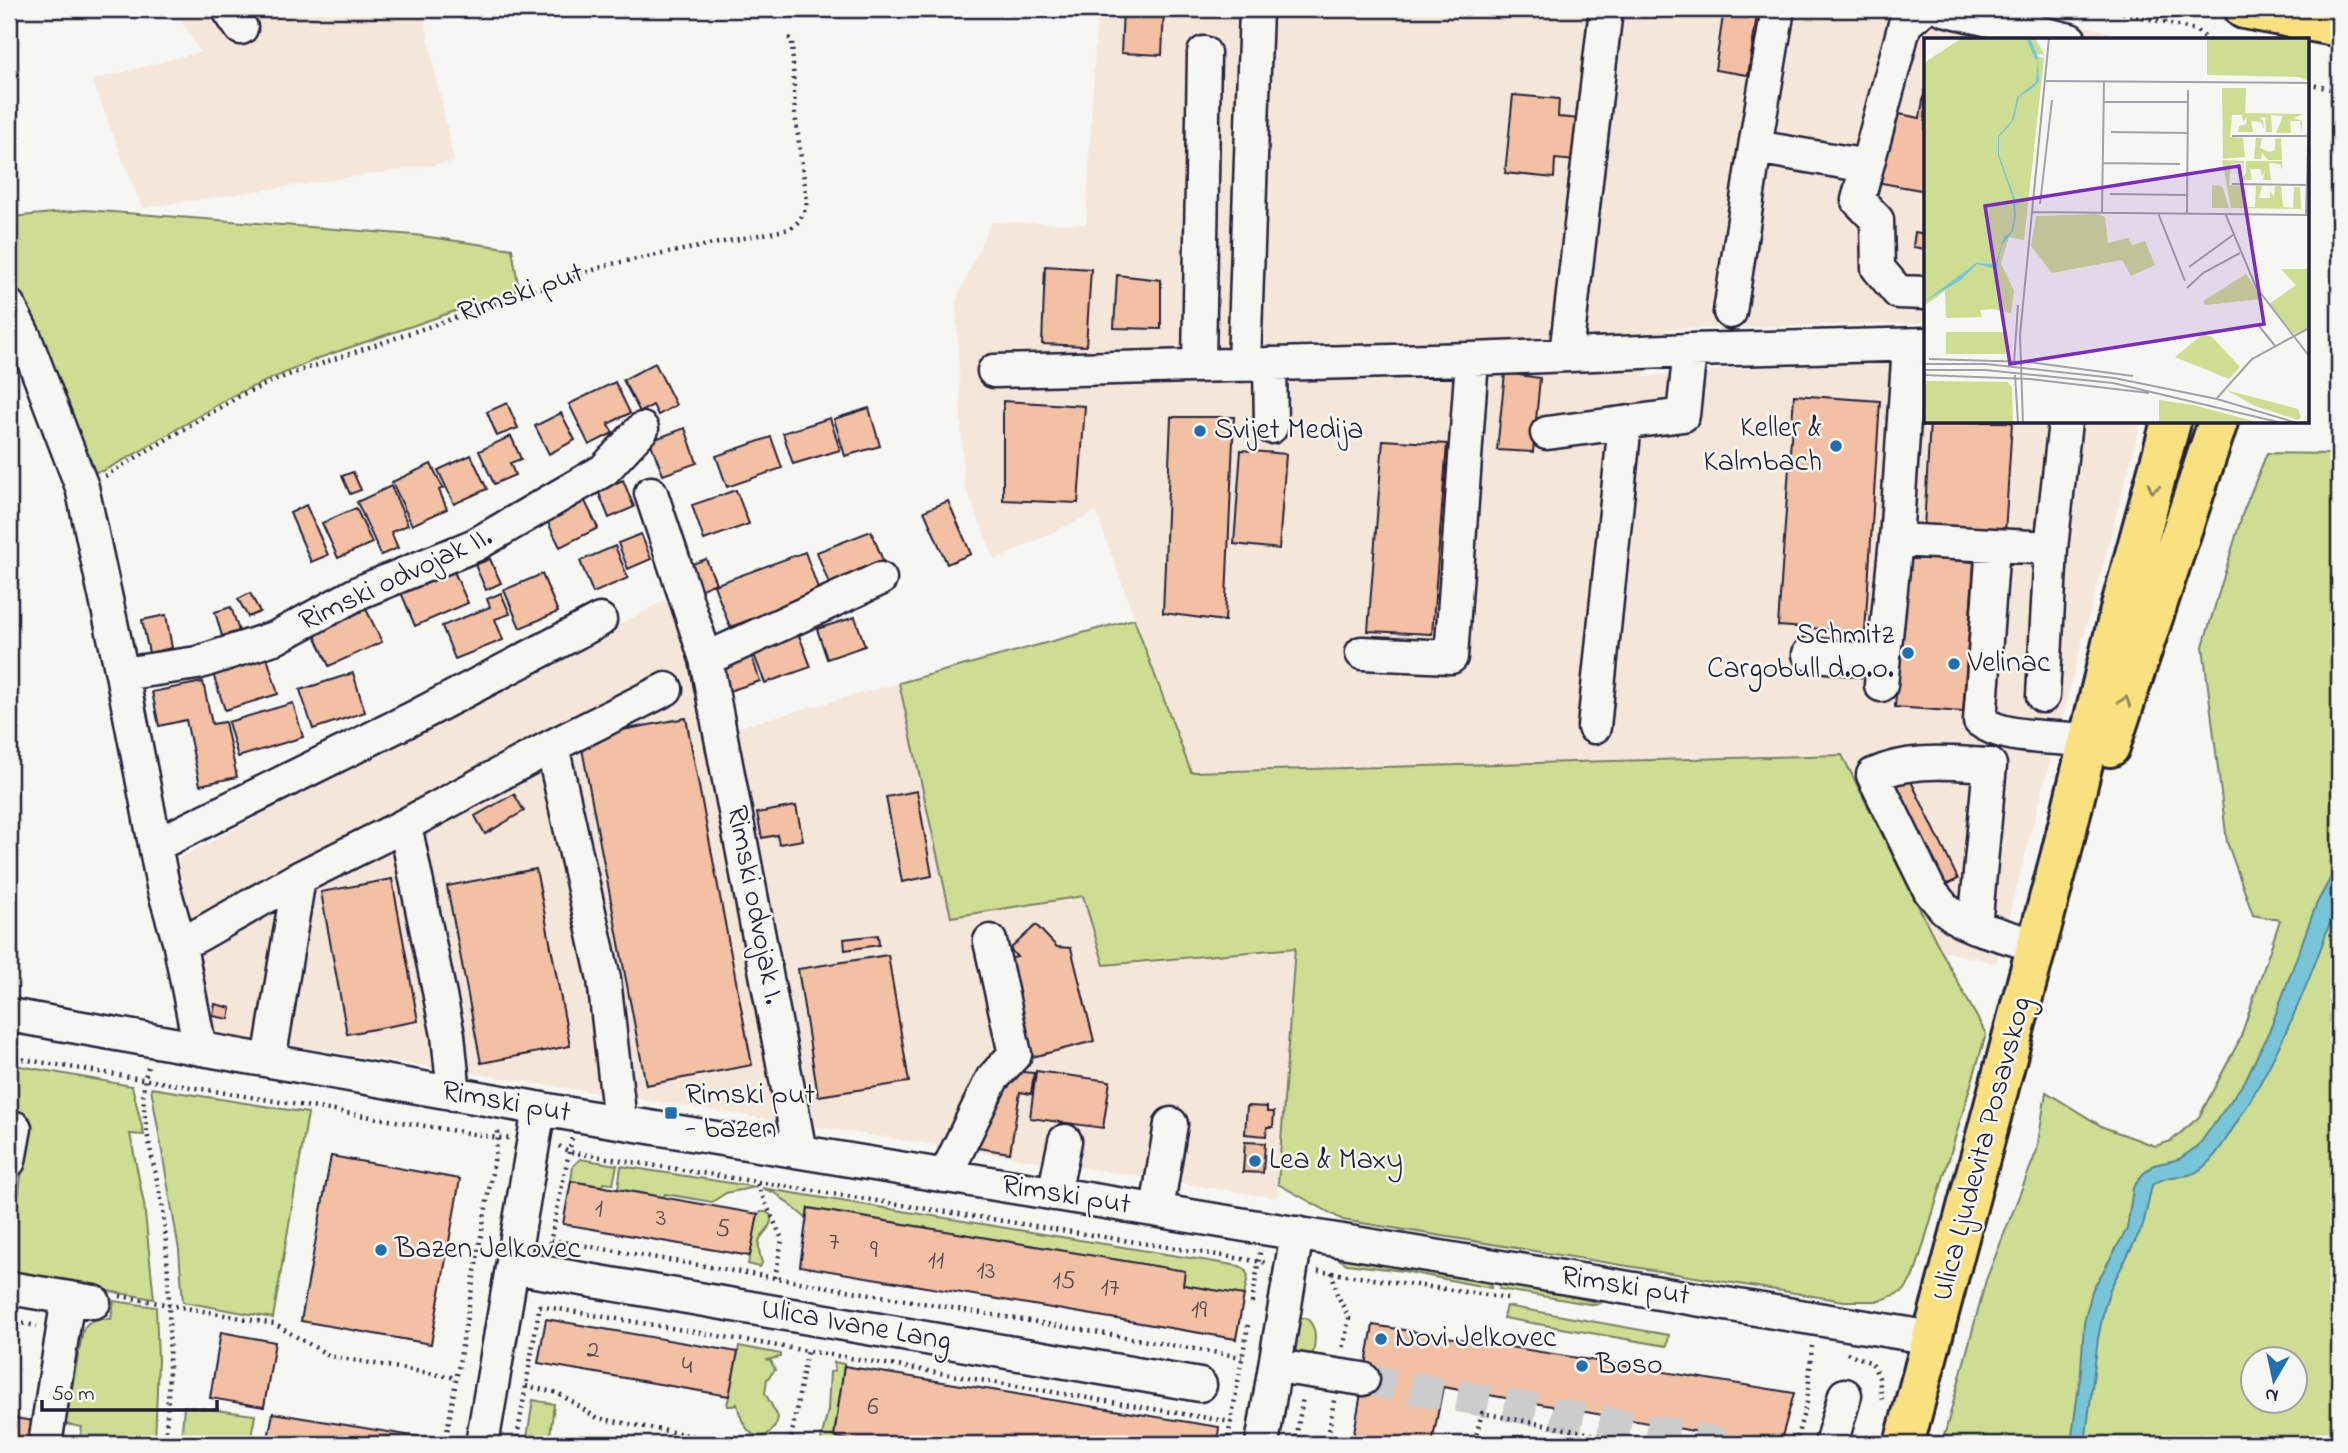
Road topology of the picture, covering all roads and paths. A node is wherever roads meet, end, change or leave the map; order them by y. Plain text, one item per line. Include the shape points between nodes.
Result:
1 (1256, 9) edge
2 (1606, 9) edge
3 (1778, 9) edge
4 (1923, 9) edge
5 (1944, 9) edge
6 (2109, 9) edge
7 (2167, 9) edge
8 (2250, 17) edge
9 (2165, 23) junction
10 (2302, 23) edge
11 (2339, 27) edge
12 (785, 35) dead end
13 (2062, 38) edge
14 (2206, 38) edge
15 (1204, 53) dead end
16 (2310, 84) edge
17 (2339, 91) edge
18 (1755, 147) junction
19 (1867, 166) junction
20 (1924, 293) edge
21 (9, 306) edge
22 (1730, 312) dead end
23 (1918, 344) edge
24 (1690, 350) junction
25 (1566, 354) junction
26 (1472, 359) junction
27 (1257, 364) junction
28 (1199, 366) junction
29 (994, 371) dead end
30 (1625, 423) junction
31 (2065, 424) edge
32 (2170, 424) edge
33 (2217, 424) edge
34 (1271, 428) dead end
35 (642, 429) dead end
36 (1547, 433) dead end
37 (82, 486) junction
38 (651, 493) dead end
39 (1896, 540) junction
40 (1993, 546) junction
41 (2051, 548) junction
42 (880, 579) dead end
43 (600, 620) dead end
44 (1362, 653) dead end
45 (1809, 654) dead end
46 (706, 659) junction
47 (122, 674) junction
48 (666, 689) dead end
49 (2043, 696) dead end
50 (1594, 727) dead end
51 (2088, 741) junction
52 (552, 746) junction
53 (405, 825) junction
54 (156, 845) junction
55 (2061, 854) junction
56 (299, 878) junction
57 (1975, 927) junction
58 (195, 937) dead end
59 (990, 941) dead end
60 (2037, 947) junction
61 (9, 1015) edge
62 (200, 1049) junction
63 (9, 1056) edge
64 (269, 1061) junction
65 (143, 1080) junction
66 (454, 1094) junction
67 (539, 1109) junction
68 (620, 1122) junction
69 (1171, 1124) dead end
70 (15, 1128) dead end
71 (498, 1138) junction
72 (1065, 1141) dead end
73 (533, 1142) junction
74 (569, 1152) junction
75 (800, 1152) junction
76 (9, 1161) edge
77 (945, 1175) junction
78 (757, 1183) junction
79 (1054, 1194) junction
80 (1157, 1210) junction
81 (1297, 1233) junction
82 (551, 1240) junction
83 (549, 1252) dead end
84 (1259, 1261) junction
85 (1292, 1266) junction
86 (512, 1267) junction
87 (1332, 1273) junction
88 (775, 1278) junction
89 (9, 1288) edge
90 (541, 1296) dead end
91 (1516, 1300) dead end
92 (1252, 1303) dead end
93 (170, 1305) junction
94 (540, 1306) junction
95 (1248, 1325) dead end
96 (1933, 1338) junction
97 (1799, 1344) dead end
98 (1812, 1346) junction
99 (1822, 1348) dead end
100 (807, 1351) junction
101 (1841, 1351) dead end
102 (1342, 1355) dead end
103 (1242, 1357) junction
104 (1276, 1366) junction
105 (1307, 1370) junction
106 (457, 1378) junction
107 (1363, 1379) tunnel mouth
108 (1200, 1385) dead end
109 (526, 1386) junction
110 (1844, 1395) dead end
111 (1335, 1396) dead end
112 (1880, 1412) dead end
113 (1231, 1422) junction
114 (45, 1444) edge
115 (165, 1444) edge
116 (445, 1444) edge
117 (482, 1444) edge
118 (516, 1444) edge
119 (737, 1444) edge
120 (790, 1444) edge
121 (1227, 1444) edge
122 (1262, 1444) edge
123 (1294, 1444) edge
124 (1327, 1444) edge
125 (1455, 1444) edge
126 (1644, 1444) edge
127 (1795, 1444) edge
128 (1831, 1444) edge
129 (1904, 1444) edge

1 - 27 street
2 - 25 street
3 - 18 street
4 - 19 street via 1905,24
5 - 13 street
6 - 9 path
7 - 9 path
8 - 10 main road
9 - 14 path via 2195,30
10 - 11 main road
12 - 37 path, Rimski put via 792,40 795,114 807,201 798,224 611,264 288,375 243,394
15 - 28 street
16 - 17 path
18 - 19 street
18 - 22 street
19 - 20 street via 1858,200 1877,220 1878,268 1898,292
21 - 37 street
23 - 24 street
23 - 39 street
24 - 25 street
24 - 30 street via 1683,415
25 - 26 street
26 - 27 street
26 - 44 street via 1451,657
27 - 28 street
27 - 34 street
28 - 29 street via 1151,378
30 - 36 street
30 - 50 street
31 - 41 street
32 -> 51 main road, Ulica Ljudevita Posavskog
55 -> 33 main road, Ulica Ljudevita Posavskog via 2105,765
35 - 47 street, Rimski odvojak II. via 604,470 475,545 360,593 277,637 197,663
37 - 47 street
38 - 46 street, Rimski odvojak I.
39 - 40 street
39 - 45 street via 1882,673
40 - 41 street
40 - 51 street via 1980,721 2007,733
41 - 49 street
42 - 46 street
43 - 54 street
46 - 75 street, Rimski odvojak I.
47 - 54 street
48 - 52 street
51 - 55 main road, Ulica Ljudevita Posavskog
52 - 53 street
52 - 68 street via 604,979
53 - 56 street
53 - 66 street via 448,1035
54 - 62 street
55 - 60 main road, Ulica Ljudevita Posavskog
56 - 58 street
56 - 64 street
57 - 57 street via 1945,909 1930,891 1873,775 1919,762 1990,765
57 - 60 street
59 - 77 street via 1015,1054 992,1079
60 - 96 main road, Ulica Ljudevita Posavskog
61 - 62 street, Rimski put
62 - 64 street, Rimski put
63 - 65 path
64 - 66 street, Rimski put
65 - 71 path
65 - 93 path via 147,1131 164,1216
66 - 67 street, Rimski put
67 - 68 street, Rimski put
67 - 73 street
68 - 75 street, Rimski put
69 - 80 street
70 - 76 street
71 - 73 path
71 - 106 path
72 - 79 street
73 - 74 path via 558,1145
73 - 86 street
74 - 78 path
74 - 82 path
75 - 77 street, Rimski put
77 - 79 street, Rimski put
78 - 84 path
78 - 88 path via 782,1239
79 - 80 street, Rimski put
80 - 81 street, Rimski put
81 - 85 street
81 - 96 street, Rimski put
82 - 83 path
82 - 88 path
84 - 85 path
84 - 92 path
85 - 87 path
85 - 104 street
86 - 108 street, Ulica Ivane Lang
86 - 117 street
87 - 91 path
87 - 102 path via 1349,1318
88 - 103 path
89 - 114 street via 81,1300
90 - 94 path
93 - 106 path via 274,1324 330,1356
93 - 115 path
94 - 100 path
94 - 109 path
95 - 103 path
96 - 129 main road, Ulica Ljudevita Posavskog
97 - 98 path
98 - 99 path
98 - 127 path via 1807,1402
100 - 113 path
100 - 120 path
101 - 112 path via 1873,1361 1879,1378
103 - 113 path
104 - 105 street
104 - 122 street
105 - 107 street
105 - 123 path
106 - 116 path
109 - 118 path
109 - 119 path via 558,1393 597,1419
110 - 128 street
111 - 124 path
113 - 121 path
125 - 126 path via 1456,1440 1475,1440 1482,1413

